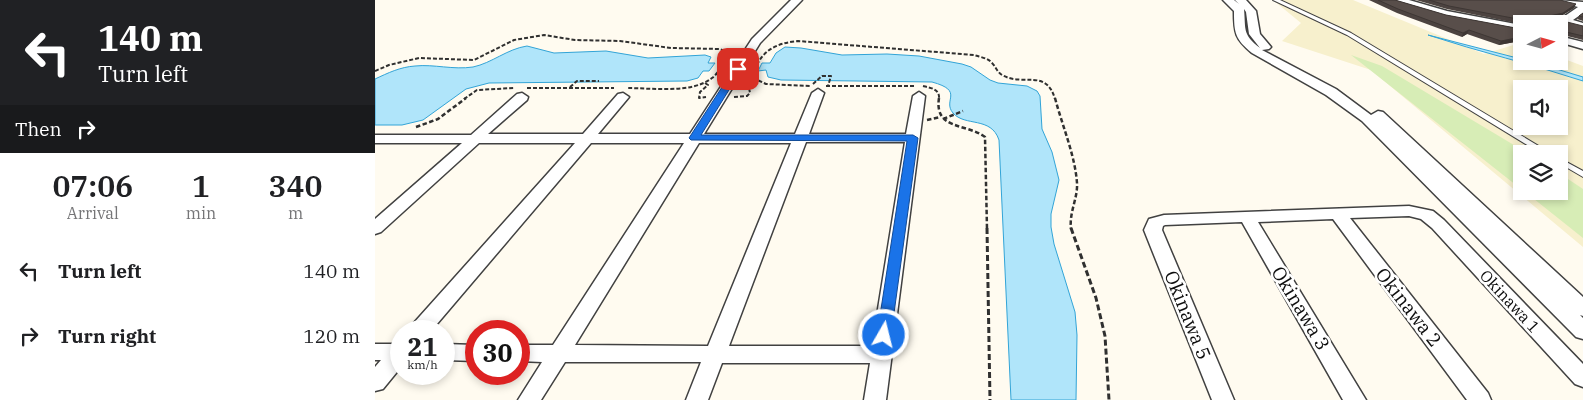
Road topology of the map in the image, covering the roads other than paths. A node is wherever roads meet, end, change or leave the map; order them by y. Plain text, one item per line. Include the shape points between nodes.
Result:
1 (797, 0) edge
2 (1228, 0) edge
3 (1240, 0) edge
4 (1276, 0) edge
5 (1398, 0) edge
6 (1562, 0) edge
7 (1583, 7) edge
8 (1568, 19) edge
9 (1568, 22) edge
10 (1583, 26) edge
11 (1513, 27) edge
12 (1568, 42) edge
13 (1583, 46) edge
14 (819, 89) road end
15 (622, 91) road end
16 (919, 96) dead end
17 (522, 97) dead end
18 (475, 138) junction
19 (587, 138) junction
20 (694, 138) junction
21 (801, 138) junction
22 (913, 138) junction
23 (375, 139) edge
24 (1533, 145) edge
25 (1568, 166) edge
26 (1583, 175) edge
27 (1337, 213) junction
28 (1247, 217) junction
29 (375, 228) edge
30 (1153, 230) joint
31 (1583, 309) edge
32 (429, 320) edge
33 (1583, 331) edge
34 (375, 352) edge
35 (390, 352) edge
36 (530, 353) edge
37 (559, 353) junction
38 (715, 354) junction
39 (881, 355) junction
40 (390, 365) edge
41 (1583, 378) edge
42 (375, 382) edge
43 (529, 400) edge
44 (697, 400) edge
45 (875, 400) edge
46 (1223, 400) edge
47 (1355, 400) edge
48 (1480, 400) edge

1 - 20 street via 756,40
2 - 33 street via 1239,10 1239,31 1245,42 1343,99 1367,118
3 - 31 street via 1251,11 1252,32 1258,41 1285,60 1361,101 1382,117
4 - 24 lane via 1349,34
5 - 11 street via 1445,14
6 - 7 street
7 - 8 street
9 - 10 street
12 - 13 street
14 - 21 street
15 - 19 street
16 - 22 street
17 - 18 street
18 - 19 street
18 - 23 street
18 - 29 street
19 - 20 street
19 - 32 street
20 - 21 street
20 - 37 street
21 - 22 street
21 - 38 street
22 - 39 street
25 - 26 lane
27 - 28 street, Okinawa 1
27 - 41 street, Okinawa 1 via 1409,210 1427,215
27 - 48 street, Okinawa 2
28 - 30 street, Okinawa 1 via 1164,220 1155,223
28 - 47 street, Okinawa 3
30 - 46 street, Okinawa 5
34 - 35 street
36 - 37 street
37 - 38 street
37 - 43 street
38 - 39 street
38 - 44 street
39 - 45 street
40 - 42 street

